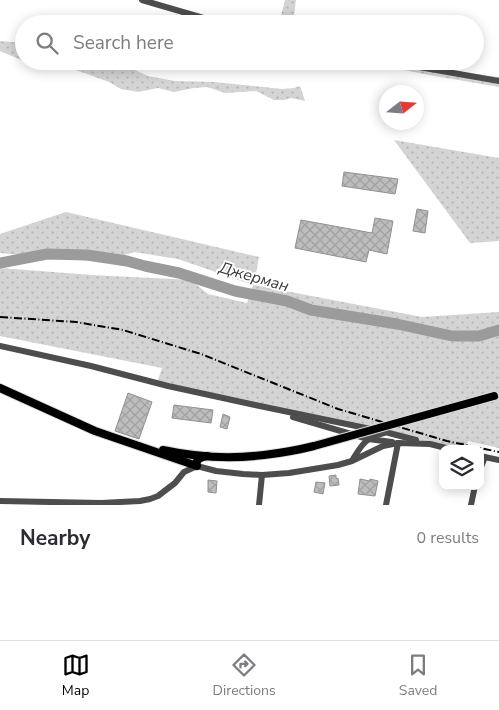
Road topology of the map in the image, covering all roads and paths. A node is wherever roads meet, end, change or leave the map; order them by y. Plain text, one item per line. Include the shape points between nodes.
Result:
1 (142, 0) edge
2 (193, 15) edge
3 (436, 70) edge
4 (499, 81) edge
5 (0, 346) edge
6 (0, 388) edge
7 (496, 395) edge
8 (255, 405) junction
9 (385, 432) junction
10 (368, 439) junction
11 (128, 442) junction
12 (398, 443) junction
13 (430, 444) junction
14 (439, 446) edge
15 (207, 456) junction
16 (484, 456) edge
17 (499, 460) edge
18 (352, 461) junction
19 (197, 466) junction
20 (262, 474) junction
21 (474, 490) edge
22 (0, 501) edge
23 (101, 504) edge
24 (259, 505) edge
25 (386, 505) edge
26 (471, 505) edge

1 - 2 street
3 - 4 street
5 - 8 street
6 - 11 main road via 95,431
7 - 15 main road, bridge via 314,446 263,456
8 - 9 street
8 - 10 street
9 - 10 street
9 - 13 street
10 - 12 street
10 - 18 street
11 - 15 main road
11 - 19 main road
12 - 13 street
12 - 18 street via 383,446
12 - 25 street
13 - 14 street
15 - 19 main road via 197,460
16 - 17 street
18 - 20 street via 309,471
19 - 20 street via 223,472
19 - 23 street via 184,472 158,496
20 - 24 street
21 - 26 street
22 - 23 street

